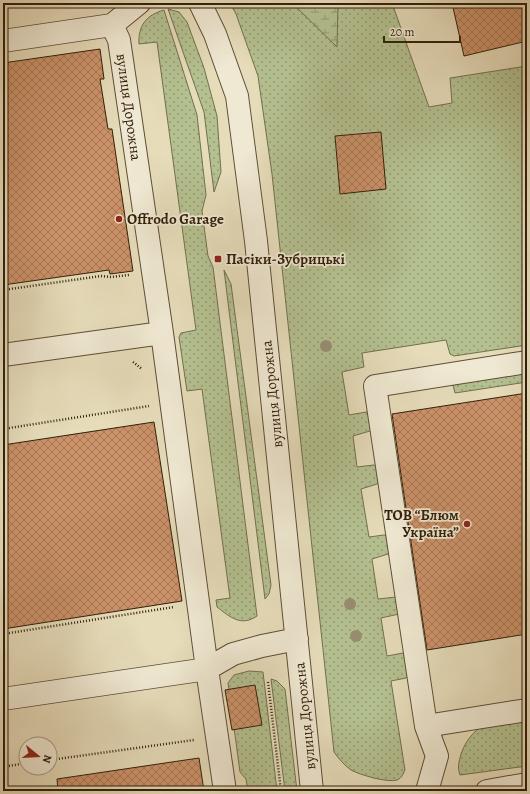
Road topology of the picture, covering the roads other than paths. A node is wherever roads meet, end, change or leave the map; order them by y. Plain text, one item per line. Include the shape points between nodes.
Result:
1 (139, 3) edge
2 (200, 3) edge
3 (112, 25) junction
4 (3, 41) edge
5 (162, 333) junction
6 (3, 355) edge
7 (527, 362) edge
8 (297, 639) junction
9 (207, 669) junction
10 (3, 699) edge
11 (527, 710) edge
12 (426, 726) junction
13 (527, 784) edge
14 (225, 791) edge
15 (312, 791) edge
16 (427, 791) edge
17 (488, 791) edge

1 - 3 street
2 - 8 street, вулиця Дорожна via 215,34 237,96 256,241
3 - 4 street
3 - 5 street, вулиця Дорожна via 119,40
5 - 6 street
5 - 9 street, вулиця Дорожна
7 - 12 street via 375,386
8 - 9 street via 232,654
8 - 15 street, вулиця Дорожна
9 - 10 street
9 - 14 street, вулиця Дорожна
11 - 12 street
12 - 16 street via 437,756
13 - 17 street

